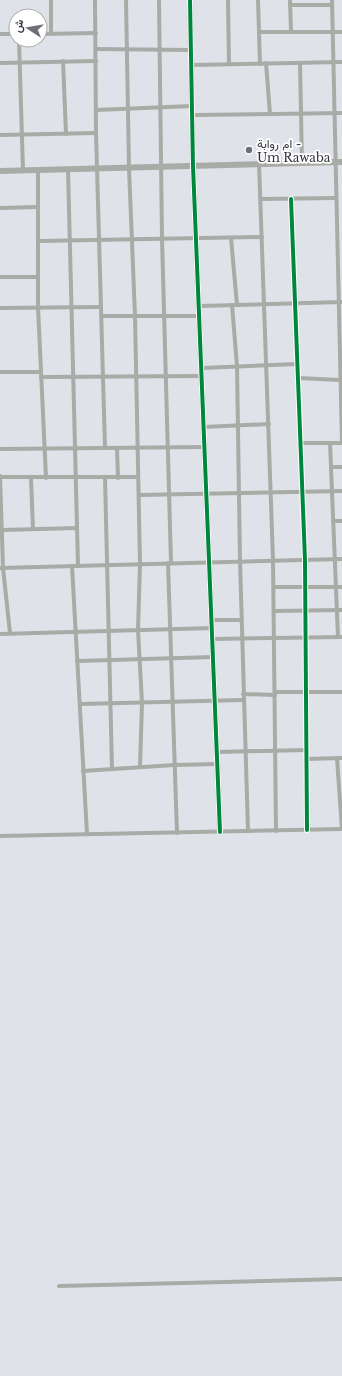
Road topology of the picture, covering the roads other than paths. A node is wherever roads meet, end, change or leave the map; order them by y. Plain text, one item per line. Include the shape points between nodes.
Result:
1 (50, 0) edge
2 (95, 0) edge
3 (126, 0) edge
4 (159, 0) edge
5 (190, 0) edge
6 (228, 0) edge
7 (258, 0) edge
8 (290, 0) edge
9 (332, 2) edge
10 (290, 5) junction
11 (259, 32) junction
12 (291, 32) junction
13 (332, 32) junction
14 (342, 32) edge
15 (96, 33) junction
16 (51, 34) joint
17 (19, 48) edge
18 (96, 49) junction
19 (127, 49) junction
20 (160, 49) junction
21 (191, 50) junction
22 (63, 61) junction
23 (96, 61) junction
24 (20, 62) junction
25 (333, 62) junction
26 (342, 62) edge
27 (0, 63) edge
28 (300, 63) junction
29 (229, 64) junction
30 (260, 64) junction
31 (266, 64) junction
32 (191, 65) junction
33 (192, 106) junction
34 (160, 107) junction
35 (128, 108) junction
36 (96, 110) junction
37 (334, 113) junction
38 (342, 113) edge
39 (270, 114) junction
40 (301, 114) junction
41 (192, 115) junction
42 (96, 133) junction
43 (66, 134) junction
44 (0, 135) edge
45 (23, 135) junction
46 (339, 162) edge
47 (302, 163) junction
48 (259, 164) junction
49 (193, 166) junction
50 (162, 167) junction
51 (129, 168) junction
52 (68, 169) junction
53 (97, 169) junction
54 (38, 170) junction
55 (0, 171) edge
56 (23, 171) junction
57 (336, 198) junction
58 (261, 199) junction
59 (291, 199) junction
60 (38, 207) junction
61 (0, 208) edge
62 (340, 234) edge
63 (196, 238) junction
64 (231, 238) junction
65 (262, 238) junction
66 (131, 239) junction
67 (162, 239) junction
68 (70, 240) junction
69 (99, 240) junction
70 (38, 241) junction
71 (0, 277) edge
72 (38, 277) junction
73 (340, 302) edge
74 (295, 303) junction
75 (264, 304) junction
76 (234, 305) junction
77 (71, 306) junction
78 (199, 306) junction
79 (38, 307) junction
80 (101, 307) junction
81 (0, 308) edge
82 (102, 316) junction
83 (135, 316) junction
84 (165, 316) junction
85 (200, 316) junction
86 (297, 364) junction
87 (266, 365) junction
88 (237, 366) junction
89 (202, 368) junction
90 (0, 372) edge
91 (40, 372) junction
92 (341, 374) edge
93 (136, 376) junction
94 (166, 376) junction
95 (202, 376) junction
96 (73, 377) junction
97 (103, 377) junction
98 (41, 378) junction
99 (298, 378) junction
100 (340, 380) junction
101 (269, 424) junction
102 (238, 426) junction
103 (204, 427) junction
104 (300, 443) junction
105 (330, 443) junction
106 (342, 443) edge
107 (169, 447) junction
108 (205, 447) junction
109 (44, 448) junction
110 (75, 448) junction
111 (105, 448) junction
112 (117, 448) junction
113 (138, 448) junction
114 (0, 449) edge
115 (331, 467) junction
116 (342, 467) edge
117 (0, 477) edge
118 (31, 478) junction
119 (46, 478) junction
120 (76, 478) junction
121 (105, 478) junction
122 (118, 478) junction
123 (138, 478) junction
124 (332, 491) junction
125 (342, 491) edge
126 (302, 492) junction
127 (271, 493) junction
128 (170, 494) junction
129 (207, 494) junction
130 (239, 494) junction
131 (139, 495) junction
132 (1, 506) edge
133 (333, 521) junction
134 (342, 521) edge
135 (77, 528) junction
136 (2, 530) junction
137 (33, 530) junction
138 (334, 559) junction
139 (342, 559) edge
140 (273, 560) junction
141 (305, 560) junction
142 (240, 561) junction
143 (210, 562) junction
144 (170, 563) junction
145 (140, 564) junction
146 (106, 565) junction
147 (72, 566) junction
148 (78, 566) junction
149 (2, 568) edge
150 (274, 587) junction
151 (305, 587) junction
152 (335, 587) junction
153 (342, 587) edge
154 (336, 610) junction
155 (342, 610) edge
156 (274, 611) junction
157 (305, 611) junction
158 (212, 620) junction
159 (241, 620) junction
160 (213, 628) junction
161 (170, 629) junction
162 (138, 630) junction
163 (107, 631) junction
164 (76, 632) junction
165 (10, 633) junction
166 (0, 634) edge
167 (305, 637) junction
168 (340, 637) edge
169 (213, 638) junction
170 (242, 638) junction
171 (274, 638) junction
172 (214, 657) junction
173 (171, 658) junction
174 (140, 659) junction
175 (108, 660) junction
176 (77, 661) junction
177 (306, 691) junction
178 (342, 692) edge
179 (243, 694) junction
180 (275, 694) junction
181 (243, 700) junction
182 (215, 701) junction
183 (172, 702) junction
184 (142, 703) junction
185 (80, 704) junction
186 (110, 704) junction
187 (276, 750) junction
188 (306, 750) junction
189 (217, 752) junction
190 (245, 752) junction
191 (340, 758) edge
192 (306, 759) junction
193 (174, 764) junction
194 (218, 764) junction
195 (140, 767) junction
196 (112, 769) junction
197 (83, 771) junction
198 (342, 829) edge
199 (307, 830) junction
200 (248, 831) junction
201 (276, 831) junction
202 (220, 832) junction
203 (177, 833) junction
204 (87, 834) junction
205 (0, 836) edge
206 (342, 1279) edge
207 (59, 1286) dead end

1 - 16 street
2 - 15 street
3 - 19 street
4 - 20 street
5 - 21 street
6 - 29 street
7 - 11 street
8 - 10 street
9 - 10 street
9 - 13 street
10 - 12 street
11 - 12 street
11 - 30 street
12 - 13 street
13 - 14 street
13 - 25 street
15 - 16 street
15 - 18 street
17 - 24 street
18 - 19 street
18 - 23 street
19 - 20 street
19 - 35 street
20 - 21 street
20 - 34 street
21 - 32 street
22 - 23 street
22 - 24 street
22 - 43 street
23 - 36 street
24 - 27 street
24 - 45 street
25 - 26 street
25 - 28 street
25 - 37 street
28 - 31 street
28 - 40 street
29 - 30 street
29 - 32 street
30 - 31 street
31 - 39 street
32 - 33 street
33 - 34 street
33 - 41 street
34 - 35 street
34 - 50 street
35 - 36 street
35 - 51 street
36 - 42 street
37 - 38 street
37 - 40 street
37 - 46 street
39 - 40 street
39 - 41 street
40 - 47 street
41 - 49 street
42 - 43 street
42 - 53 street
43 - 45 street
44 - 45 street
45 - 56 street
46 - 47 street
46 - 57 street
47 - 48 street
48 - 49 street
48 - 58 street
49 - 50 street
49 - 63 street
50 - 51 street
50 - 67 street
51 - 53 street
51 - 66 street
52 - 53 street
52 - 54 street
52 - 68 street
53 - 69 street
54 - 56 street
54 - 60 street
55 - 56 street
57 - 59 street
57 - 62 street
58 - 59 street
58 - 65 street
59 - 74 street
60 - 61 street
60 - 70 street
62 - 73 street
63 - 64 street
63 - 67 street
63 - 78 street
64 - 65 street
64 - 76 street
65 - 75 street
66 - 67 street
66 - 69 street
66 - 83 street
67 - 84 street
68 - 69 street
68 - 70 street
68 - 77 street
69 - 80 street
70 - 72 street
71 - 72 street
72 - 79 street
73 - 74 street
73 - 92 street
74 - 75 street
74 - 86 street
75 - 76 street
75 - 87 street
76 - 78 street
76 - 88 street
77 - 79 street
77 - 80 street
77 - 96 street
78 - 85 street
79 - 81 street
79 - 91 street
80 - 82 street
82 - 83 street
82 - 97 street
83 - 84 street
83 - 93 street
84 - 85 street
84 - 94 street
85 - 89 street
86 - 87 street
86 - 99 street
87 - 88 street
87 - 101 street
88 - 89 street
88 - 102 street
89 - 95 street
90 - 91 street
91 - 98 street
92 - 100 street
93 - 94 street
93 - 97 street
93 - 113 street
94 - 95 street
94 - 107 street
95 - 103 street
96 - 97 street
96 - 98 street
96 - 110 street
97 - 111 street
98 - 109 street
99 - 100 street
99 - 104 street
100 - 106 street
101 - 102 street
101 - 127 street
102 - 103 street
102 - 130 street
103 - 108 street
104 - 105 street
104 - 126 street
105 - 106 street
105 - 115 street
107 - 108 street
107 - 113 street
107 - 128 street
108 - 129 street
109 - 110 street
109 - 114 street
109 - 119 street
110 - 111 street
110 - 120 street
111 - 112 street
112 - 113 street
112 - 122 street
113 - 123 street
115 - 116 street
115 - 124 street
117 - 118 street
117 - 132 street
118 - 119 street
118 - 137 street
119 - 120 street
120 - 121 street
120 - 135 street
121 - 122 street
121 - 146 street
122 - 123 street
123 - 131 street
124 - 125 street
124 - 126 street
124 - 133 street
126 - 127 street
126 - 141 street
127 - 130 street
127 - 140 street
128 - 129 street
128 - 131 street
128 - 144 street
129 - 130 street
129 - 143 street
130 - 142 street
131 - 145 street
132 - 136 street
133 - 134 street
133 - 138 street
135 - 137 street
135 - 148 street
136 - 137 street
136 - 149 street
138 - 139 street
138 - 141 street
138 - 152 street
140 - 141 street
140 - 142 street
140 - 150 street
141 - 151 street
142 - 143 street
142 - 159 street
143 - 144 street
143 - 158 street
144 - 145 street
144 - 161 street
145 - 146 street
145 - 162 street
146 - 148 street
146 - 163 street
147 - 148 street
147 - 149 street
147 - 164 street
149 - 165 street
150 - 151 street
150 - 156 street
151 - 152 street
151 - 157 street
152 - 153 street
152 - 154 street
154 - 155 street
154 - 157 street
154 - 168 street
156 - 157 street
156 - 171 street
157 - 167 street
158 - 159 street
158 - 160 street
159 - 170 street
160 - 161 street
160 - 169 street
161 - 162 street
161 - 173 street
162 - 163 street
162 - 174 street
163 - 164 street
163 - 175 street
164 - 165 street
164 - 176 street
165 - 166 street
167 - 168 street
167 - 171 street
167 - 177 street
169 - 170 street
169 - 172 street
170 - 171 street
170 - 179 street
171 - 180 street
172 - 173 street
172 - 182 street
173 - 174 street
173 - 183 street
174 - 175 street
174 - 184 street
175 - 176 street
175 - 186 street
176 - 185 street
177 - 178 street
177 - 180 street
177 - 188 street
179 - 180 street
179 - 181 street
180 - 187 street
181 - 182 street
181 - 190 street
182 - 183 street
182 - 189 street
183 - 184 street
183 - 193 street
184 - 186 street
184 - 195 street
185 - 186 street
185 - 197 street
186 - 196 street
187 - 188 street
187 - 190 street
187 - 201 street
188 - 192 street
189 - 190 street
189 - 194 street
190 - 200 street
191 - 192 street
191 - 198 street
192 - 199 street
193 - 194 street
193 - 195 street
193 - 203 street
194 - 202 street
195 - 196 street
196 - 197 street
197 - 204 street
198 - 199 street
199 - 201 street
200 - 201 street
200 - 202 street
202 - 203 street
203 - 204 street
204 - 205 street
206 - 207 street

